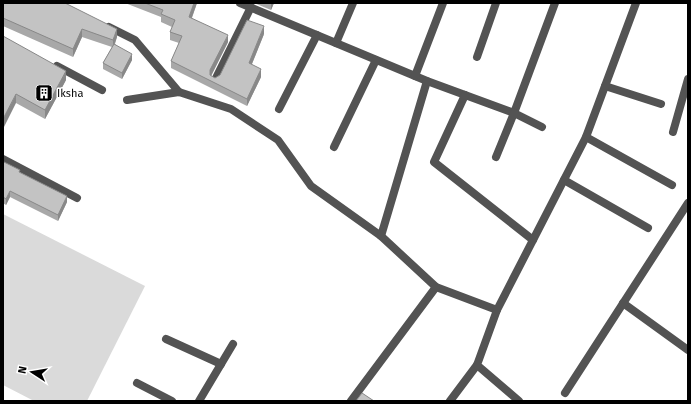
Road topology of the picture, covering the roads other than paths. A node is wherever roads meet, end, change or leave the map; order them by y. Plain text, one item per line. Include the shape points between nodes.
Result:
1 (240, 3) edge
2 (352, 3) edge
3 (443, 3) edge
4 (496, 3) edge
5 (555, 3) edge
6 (636, 3) edge
7 (250, 7) junction
8 (102, 23) edge
9 (317, 35) junction
10 (336, 43) junction
11 (477, 57) dead end
12 (46, 60) edge
13 (376, 60) junction
14 (415, 76) junction
15 (688, 79) edge
16 (215, 80) edge
17 (427, 81) junction
18 (605, 86) junction
19 (102, 90) dead end
20 (179, 92) junction
21 (465, 95) junction
22 (127, 100) dead end
23 (661, 104) dead end
24 (279, 109) dead end
25 (514, 114) junction
26 (542, 127) dead end
27 (673, 132) dead end
28 (586, 137) junction
29 (334, 147) dead end
30 (496, 157) dead end
31 (3, 159) edge
32 (564, 180) junction
33 (672, 186) dead end
34 (77, 198) dead end
35 (688, 203) edge
36 (648, 228) dead end
37 (381, 236) junction
38 (533, 240) junction
39 (436, 287) junction
40 (623, 302) junction
41 (497, 310) junction
42 (166, 339) dead end
43 (233, 344) dead end
44 (688, 350) edge
45 (221, 364) junction
46 (477, 365) junction
47 (137, 383) dead end
48 (565, 393) dead end
49 (172, 401) edge
50 (199, 401) edge
51 (351, 401) edge
52 (450, 401) edge
53 (519, 401) edge

1 - 7 street
2 - 10 street
3 - 14 street
4 - 11 street
5 - 25 street
6 - 18 street
7 - 9 street
7 - 16 street
8 - 20 street via 135,40
9 - 10 street
9 - 24 street
10 - 13 street
12 - 19 street
13 - 14 street
13 - 29 street
14 - 17 street
15 - 27 street
17 - 21 street
17 - 37 street
18 - 23 street
18 - 28 street
20 - 22 street
20 - 37 street via 231,109 278,140 311,186
21 - 25 street
21 - 38 street via 434,162
25 - 26 street
25 - 30 street
28 - 32 street
28 - 33 street
31 - 34 street
32 - 36 street
32 - 38 street
35 - 40 street
37 - 39 street
38 - 41 street
39 - 41 street
39 - 51 street
40 - 44 street
40 - 48 street
41 - 46 street
42 - 45 street
43 - 45 street
45 - 50 street
46 - 52 street
46 - 53 street
47 - 49 street

